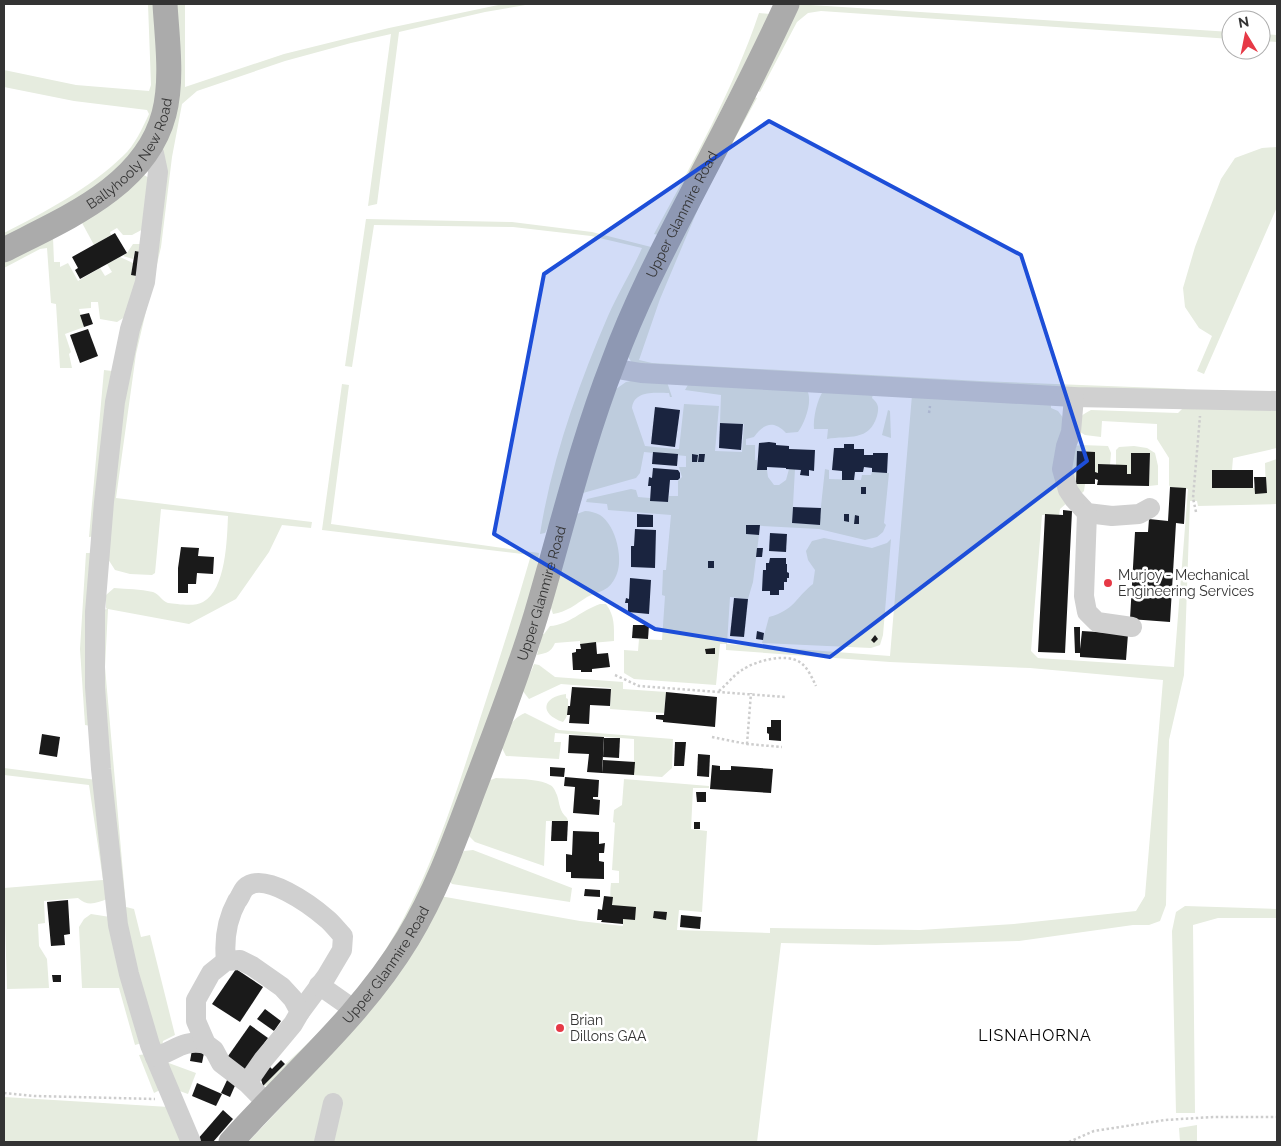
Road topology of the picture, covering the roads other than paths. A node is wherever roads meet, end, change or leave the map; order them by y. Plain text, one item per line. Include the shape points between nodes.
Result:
1 (165, 4) edge
2 (788, 4) edge
3 (149, 148) junction
4 (4, 250) edge
5 (611, 368) junction
6 (1074, 397) junction
7 (1277, 401) edge
8 (1150, 508) dead end
9 (1087, 512) junction
10 (1132, 627) dead end
11 (226, 961) junction
12 (319, 985) junction
13 (356, 1011) junction
14 (300, 1012) junction
15 (206, 1044) junction
16 (155, 1057) junction
17 (248, 1083) junction
18 (267, 1103) junction
19 (333, 1103) dead end
20 (191, 1142) edge
21 (231, 1142) edge
22 (324, 1142) edge

1 - 3 main road, Ballyhooly New Road via 166,101 156,136
2 - 5 main road, Upper Glanmire Road via 642,292
3 - 4 main road, Ballyhooly New Road via 120,182 97,199
3 - 16 street via 154,153 158,172 153,225 145,282 130,328 115,402 95,612 94,662 115,908 140,1015
5 - 6 street via 641,373
5 - 13 main road, Upper Glanmire Road via 584,444 526,646 455,839 420,918
6 - 7 street
6 - 9 street via 1071,432 1062,469 1068,490
8 - 9 street via 1130,515
9 - 10 street via 1084,596 1087,612 1097,622
11 - 12 street via 224,944 233,909 246,887 260,882 279,887 327,919 343,936 342,950
11 - 14 street via 240,960 252,966 282,987
11 - 15 street via 211,972 196,1000 196,1021
12 - 13 street
12 - 14 street
13 - 18 main road, Upper Glanmire Road
14 - 17 street
15 - 16 street via 180,1044
15 - 17 street via 214,1050 221,1063
16 - 20 street
17 - 18 street
18 - 21 main road, Upper Glanmire Road
19 - 22 street

